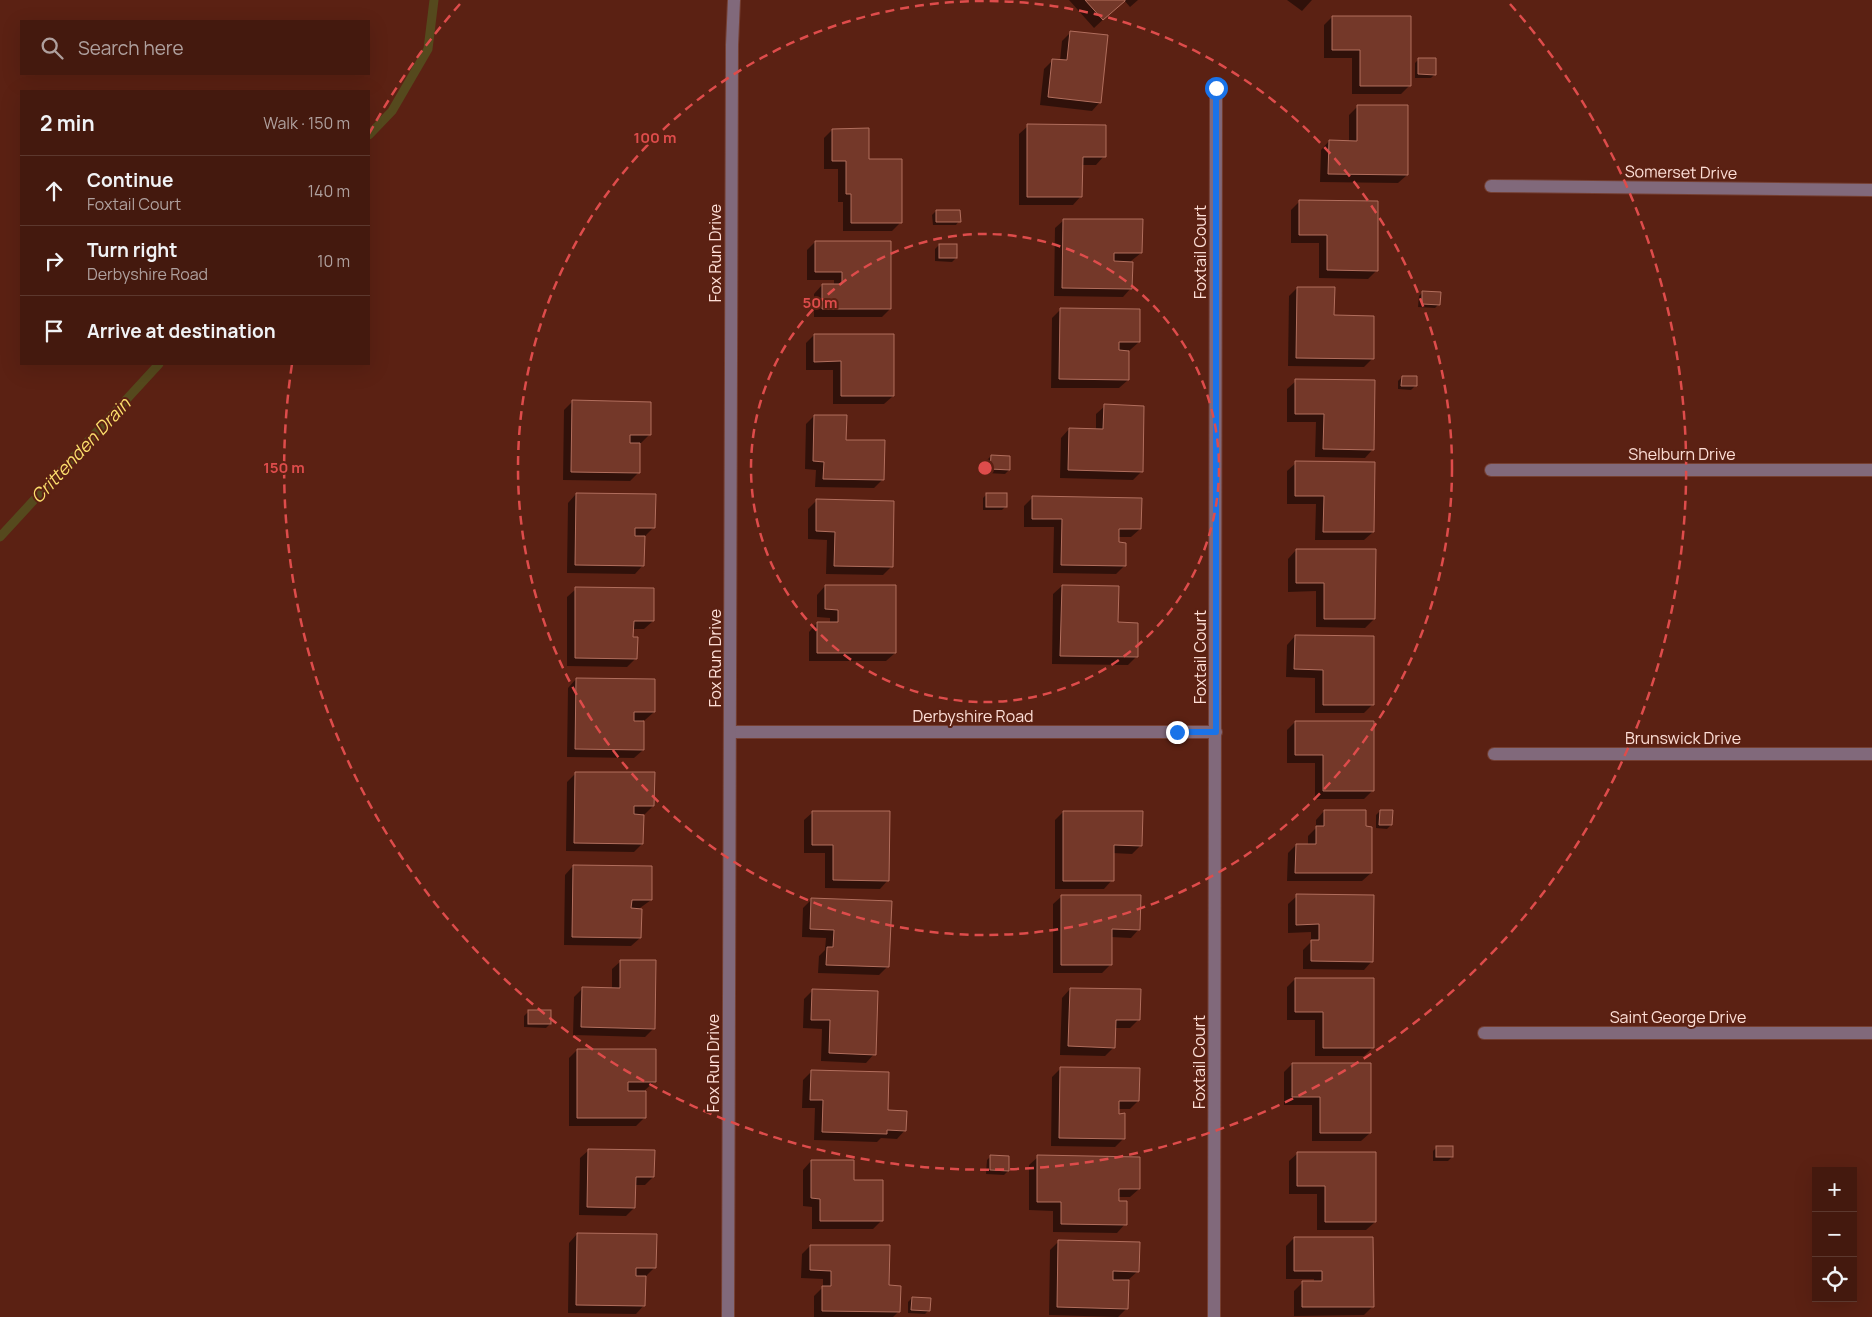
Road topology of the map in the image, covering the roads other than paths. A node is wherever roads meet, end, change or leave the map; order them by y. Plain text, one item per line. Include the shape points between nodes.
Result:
1 (734, 0) edge
2 (1216, 88) dead end
3 (1491, 186) dead end
4 (1872, 190) edge
5 (1491, 470) dead end
6 (1872, 470) edge
7 (731, 732) junction
8 (1216, 732) junction
9 (1494, 754) dead end
10 (1872, 754) edge
11 (1484, 1033) dead end
12 (1872, 1033) edge
13 (728, 1317) edge
14 (1214, 1317) edge

1 - 7 street, Fox Run Drive
2 - 8 street, Foxtail Court
3 - 4 street, Somerset Drive
5 - 6 street, Shelburn Drive
7 - 8 street, Derbyshire Road
7 - 13 street, Fox Run Drive
8 - 14 street, Foxtail Court
9 - 10 street, Brunswick Drive
11 - 12 street, Saint George Drive

